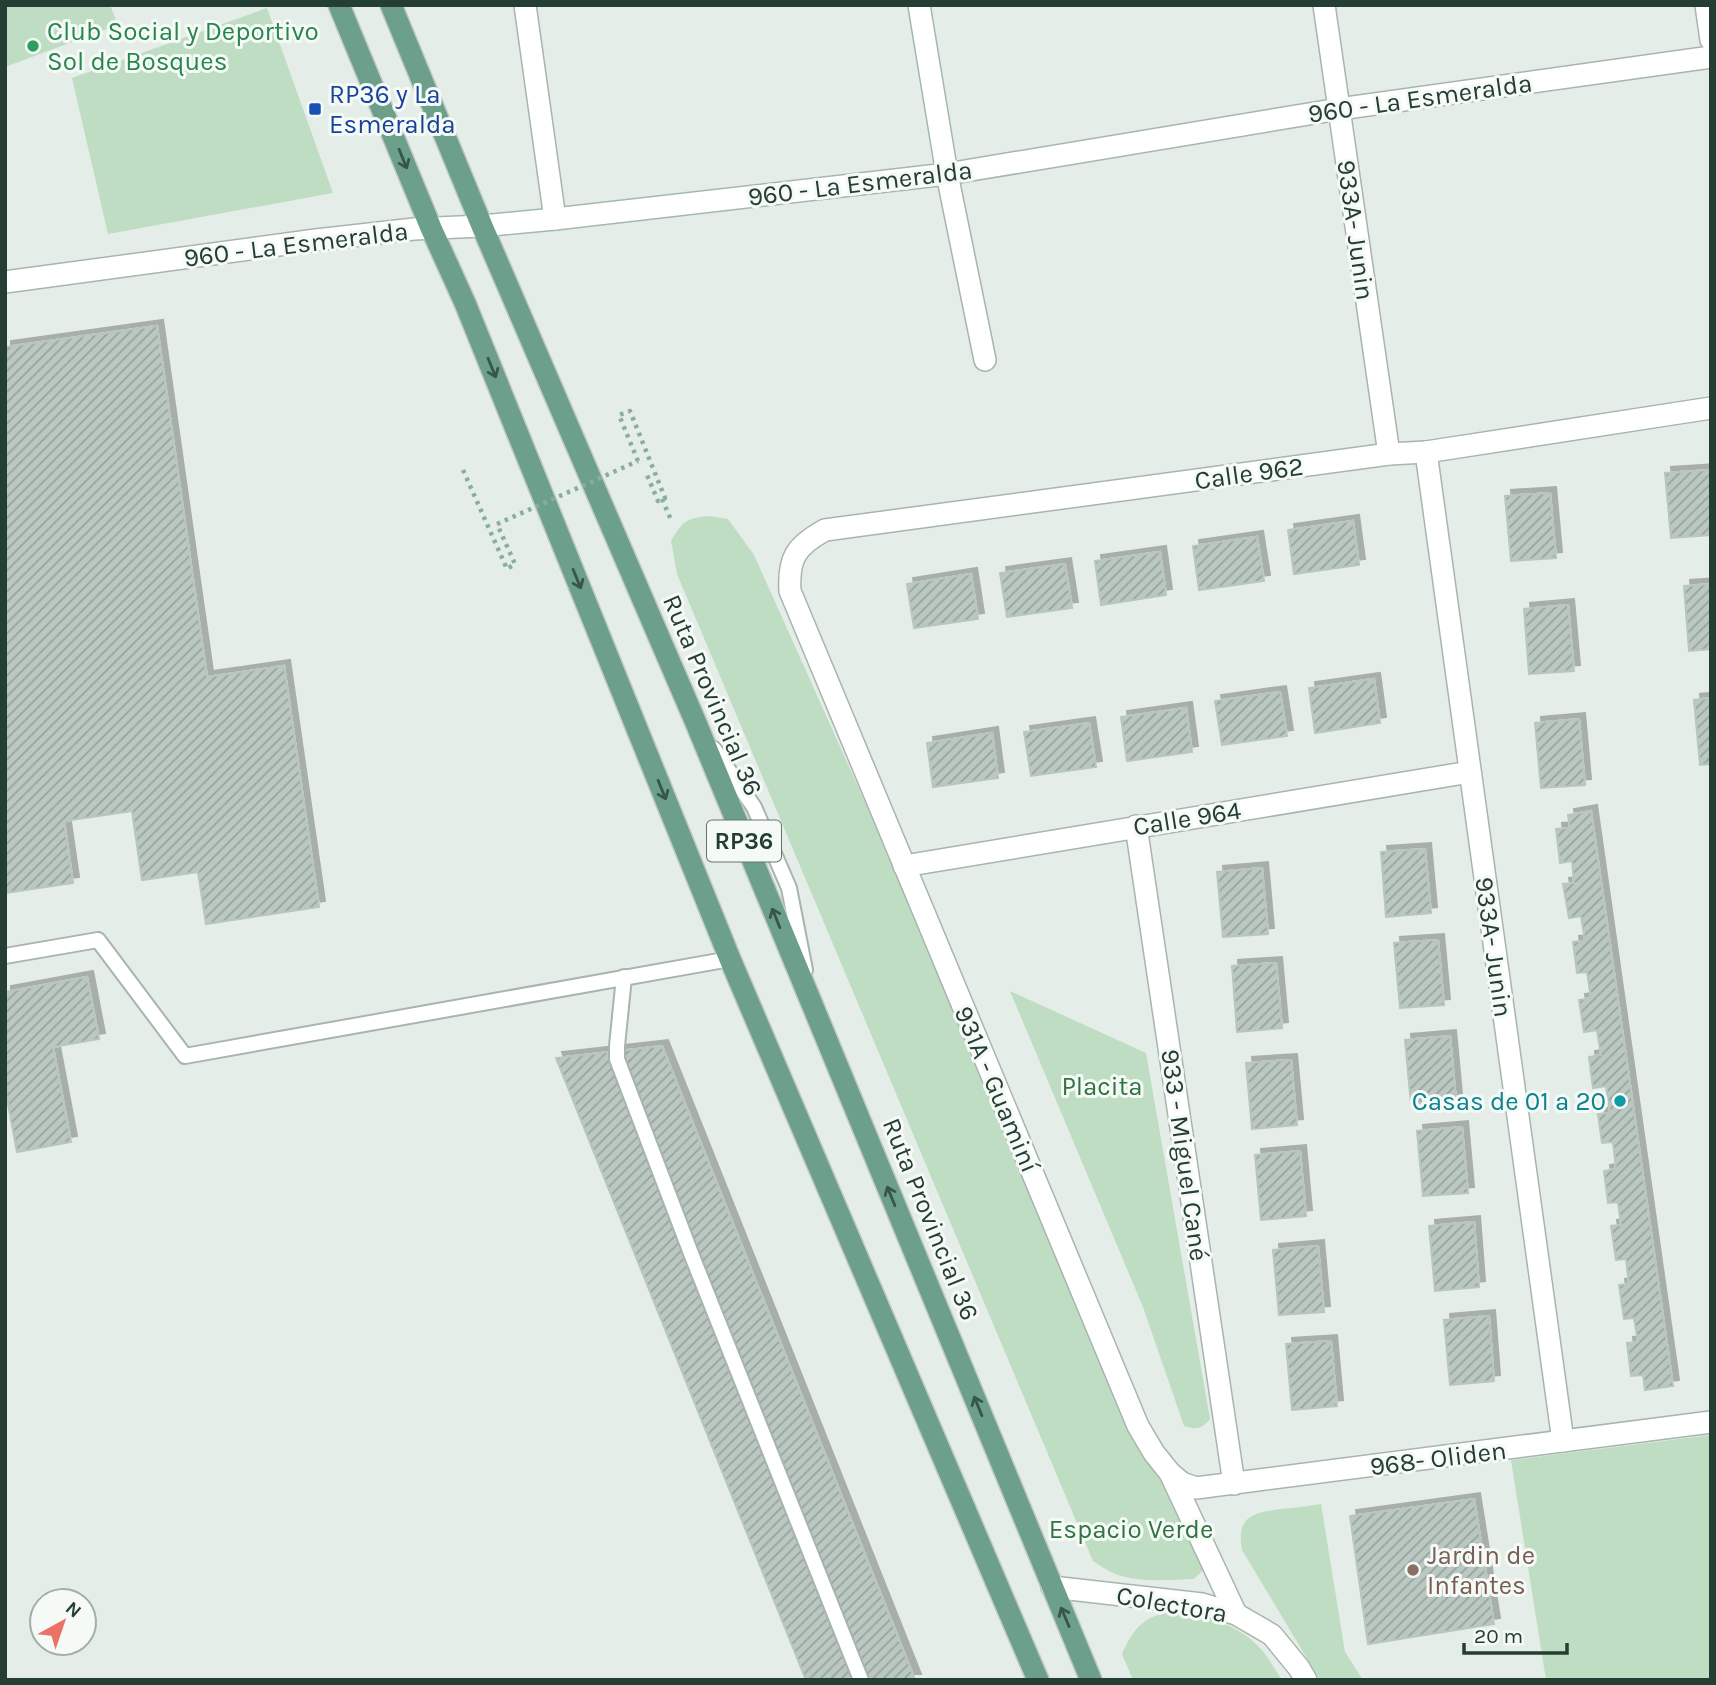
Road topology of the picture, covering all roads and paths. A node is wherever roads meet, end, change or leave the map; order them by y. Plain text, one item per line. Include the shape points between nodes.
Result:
1 (339, 5) edge
2 (391, 5) edge
3 (525, 5) edge
4 (919, 5) edge
5 (1324, 5) edge
6 (1706, 5) edge
7 (1711, 40) edge
8 (1711, 57) edge
9 (1339, 109) junction
10 (947, 174) junction
11 (555, 219) junction
12 (482, 226) junction
13 (431, 228) junction
14 (5, 282) edge
15 (985, 360) dead end
16 (1711, 408) edge
17 (1426, 452) junction
18 (1389, 454) junction
19 (463, 470) dead end
20 (647, 475) dead end
21 (663, 499) junction
22 (672, 522) dead end
23 (796, 554) joint
24 (1470, 772) junction
25 (1136, 826) junction
26 (904, 866) junction
27 (5, 956) edge
28 (730, 959) junction
29 (624, 977) junction
30 (1711, 1422) edge
31 (1563, 1441) junction
32 (1170, 1473) junction
33 (1234, 1484) junction
34 (1052, 1587) junction
35 (1236, 1614) junction
36 (861, 1680) edge
37 (1038, 1680) edge
38 (1091, 1680) edge
39 (1306, 1680) edge

1 -> 13 main road, RP36
2 - 12 main road, Ruta Provincial 36 / RP36
3 - 11 street
4 - 10 street
5 - 9 street, 933A- Junin
6 - 7 street
8 - 9 street, 960 - La Esmeralda
9 - 10 street, 960 - La Esmeralda
9 - 18 street, 933A- Junin
10 - 11 street, 960 - La Esmeralda
10 - 15 street
11 - 12 street, 960 - La Esmeralda
12 - 13 street, 960 - La Esmeralda
34 -> 12 main road, Ruta Provincial 36 / RP36 via 696,723
13 - 14 street, 960 - La Esmeralda
13 -> 28 main road, RP36
16 - 17 street, Calle 962
17 - 18 street, Calle 962
17 - 24 street, 933A- Junin
18 - 23 street, Calle 962 via 825,530 807,540
19 - 21 path, bridge via 507,569 515,564 496,524 638,461 619,415 630,411
20 - 21 path via 658,501
21 - 22 path
23 - 26 street, 931A - Guaminí via 789,570 790,591
24 - 25 street, Calle 964
24 - 31 street, 933A- Junin
25 - 26 street, Calle 964
25 - 33 street, 933 - Miguel Cané
26 - 32 street, 931A - Guaminí via 1138,1426
27 - 29 lane via 98,940 185,1056
28 - 29 lane
28 - 37 main road, RP36
29 - 36 lane via 618,1059
30 - 31 street, 968- Oliden
31 - 33 street, 968- Oliden
32 - 33 street, 968- Oliden via 1196,1488
32 - 35 street, 931A - Guaminí
34 - 35 street, Colectora via 1202,1604
38 -> 34 main road, Ruta Provincial 36 / RP36
35 - 39 street, Colectora via 1272,1635

